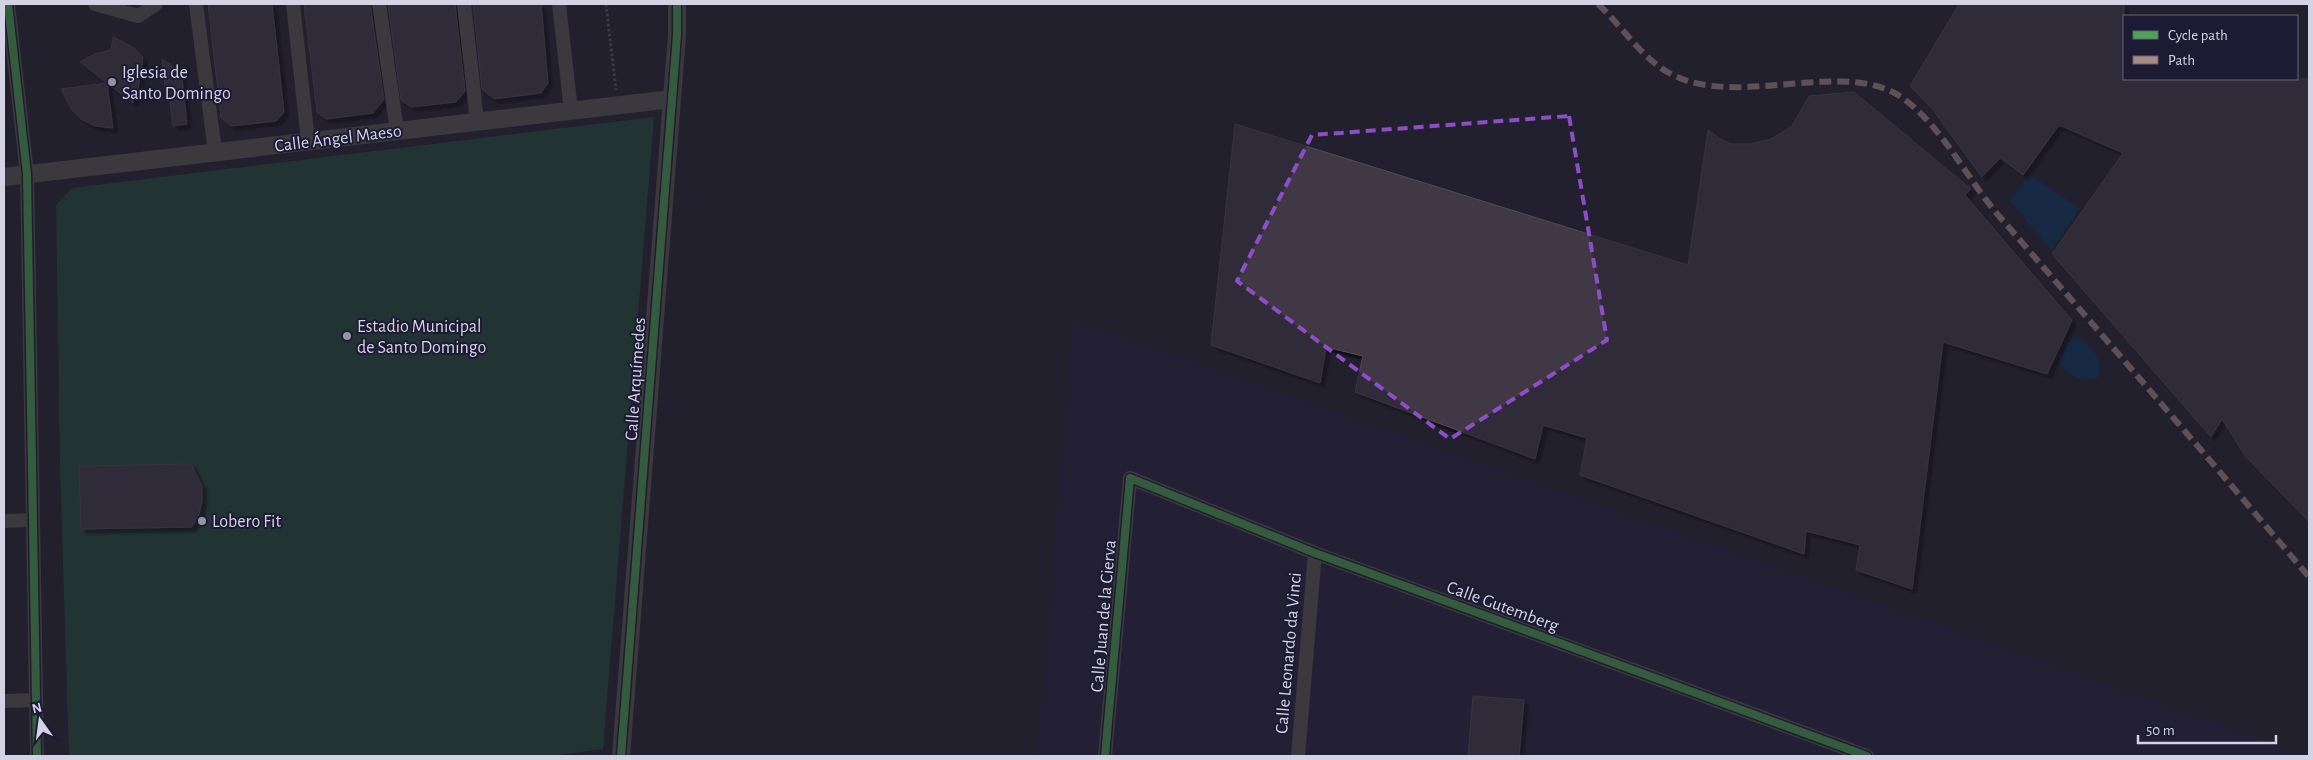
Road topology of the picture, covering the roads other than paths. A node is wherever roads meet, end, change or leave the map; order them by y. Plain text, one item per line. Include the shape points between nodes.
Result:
1 (8, 4) edge
2 (95, 4) edge
3 (156, 4) edge
4 (196, 4) edge
5 (294, 4) edge
6 (379, 4) edge
7 (464, 4) edge
8 (559, 4) edge
9 (677, 4) edge
10 (672, 99) junction
11 (571, 111) junction
12 (477, 121) junction
13 (397, 131) junction
14 (308, 141) junction
15 (215, 152) junction
16 (27, 174) junction
17 (4, 177) edge
18 (1130, 478) joint
19 (33, 520) junction
20 (4, 521) edge
21 (1316, 553) junction
22 (36, 700) junction
23 (4, 701) edge
24 (37, 756) edge
25 (621, 756) edge
26 (1105, 756) edge
27 (1298, 756) edge
28 (1867, 756) edge

1 - 16 street
2 - 3 street via 138,16
4 - 15 street
5 - 14 street
6 - 13 street
7 - 12 street
8 - 11 street
9 - 10 street, Calle Arquímedes
10 - 11 street, Calle Ángel Maeso
10 - 25 street, Calle Arquímedes
11 - 12 street, Calle Ángel Maeso
12 - 13 street, Calle Ángel Maeso
13 - 14 street, Calle Ángel Maeso
14 - 15 street, Calle Ángel Maeso
15 - 16 street, Calle Ángel Maeso
16 - 17 street, Calle Ángel Maeso
16 - 19 street
18 - 21 street, Calle Gutemberg
18 - 26 street, Calle Juan de la Cierva
19 - 20 street
19 - 22 street
21 - 27 street, Calle Leonardo da Vinci
21 - 28 street, Calle Gutemberg
22 - 23 street
22 - 24 street

